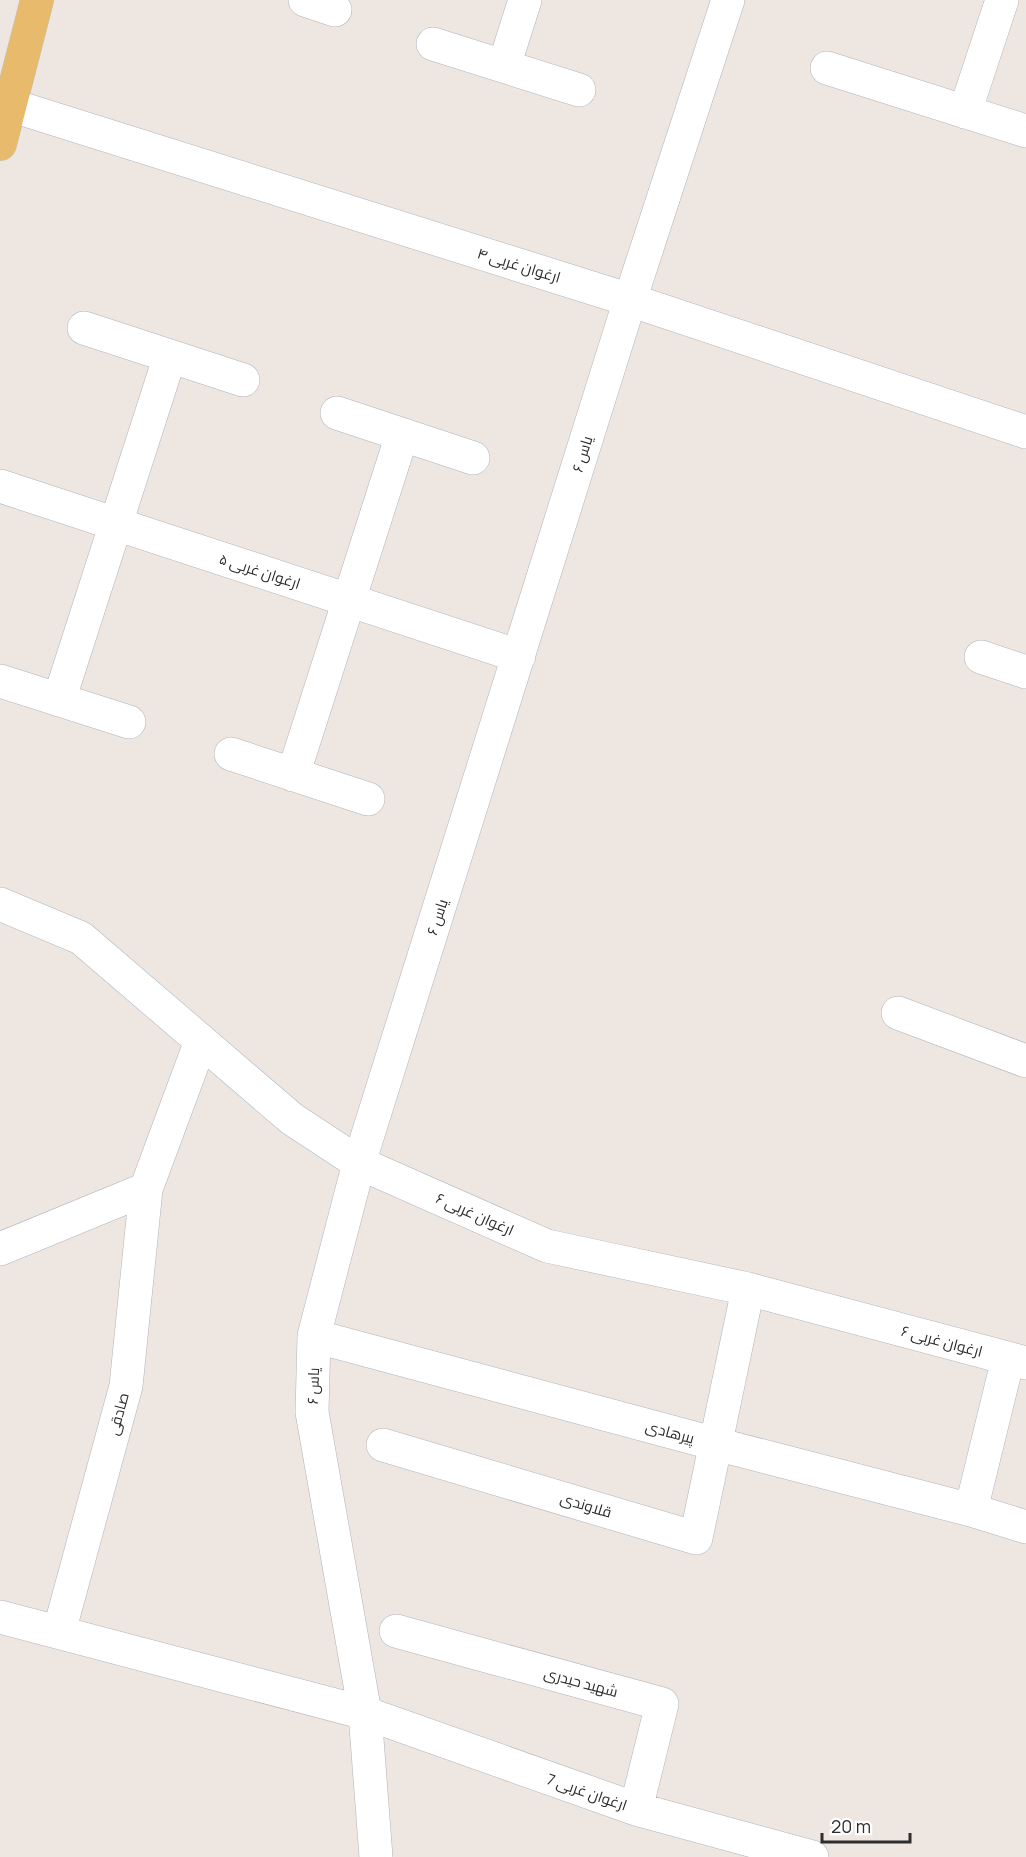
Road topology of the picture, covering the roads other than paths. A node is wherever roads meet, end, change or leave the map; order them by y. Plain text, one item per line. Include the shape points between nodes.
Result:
1 (37, 0) edge
2 (305, 0) edge
3 (525, 0) edge
4 (728, 0) edge
5 (1002, 0) edge
6 (335, 10) dead end
7 (433, 44) dead end
8 (504, 66) junction
9 (827, 68) dead end
10 (579, 90) dead end
11 (5, 104) edge
12 (965, 112) junction
13 (1026, 131) edge
14 (0, 144) edge
15 (630, 300) junction
16 (84, 328) dead end
17 (170, 356) junction
18 (243, 380) dead end
19 (337, 413) dead end
20 (1026, 431) edge
21 (402, 435) junction
22 (473, 458) dead end
23 (0, 486) edge
24 (116, 524) junction
25 (349, 600) junction
26 (519, 656) junction
27 (981, 657) dead end
28 (1026, 672) edge
29 (0, 681) edge
30 (59, 700) junction
31 (129, 722) dead end
32 (231, 754) dead end
33 (293, 775) junction
34 (368, 799) dead end
35 (2, 913) edge
36 (898, 1012) dead end
37 (201, 1041) junction
38 (1026, 1061) edge
39 (359, 1163) junction
40 (146, 1189) junction
41 (0, 1249) edge
42 (748, 1289) junction
43 (314, 1336) junction
44 (1017, 1361) edge
45 (716, 1444) junction
46 (383, 1445) dead end
47 (971, 1510) junction
48 (1026, 1527) edge
49 (0, 1617) edge
50 (396, 1631) dead end
51 (59, 1632) junction
52 (365, 1713) junction
53 (636, 1809) junction
54 (376, 1857) edge
55 (812, 1857) edge

1 - 11 main road
2 - 6 street
3 - 8 street
4 - 15 street, یاس ۶
5 - 12 street
7 - 8 street
8 - 10 street
9 - 12 street
11 - 14 main road
11 - 15 street, ارغوان غربی ۴
12 - 13 street
15 - 20 street, ارغوان غربی ۴
15 - 26 street, یاس ۶
16 - 17 street
17 - 18 street
17 - 24 street
19 - 21 street
21 - 22 street
21 - 25 street
23 - 24 street, ارغوان غربی ۵
24 - 25 street, ارغوان غربی ۵
24 - 30 street
25 - 26 street, ارغوان غربی ۵
25 - 33 street
26 - 39 street, یاس ۶
27 - 28 street
29 - 30 street
30 - 31 street
32 - 33 street
33 - 34 street
35 - 37 street, ارغوان غربی ۶ via 81,938
36 - 38 street
37 - 39 street, ارغوان غربی ۶ via 292,1119
37 - 40 street, صادقی
39 - 42 street, ارغوان غربی ۶ via 547,1246
39 - 43 street, یاس ۶
40 - 41 street
40 - 51 street, صادقی via 126,1386
42 - 44 street, ارغوان غربی ۶
42 - 45 street
43 - 45 street, پیرهادی
43 - 52 street, یاس ۶ via 312,1412
44 - 47 street
45 - 46 street, قلاوندی via 696,1538
45 - 47 street, پیرهادی
47 - 48 street, پیرهادی
49 - 51 street, ارغوان غربی 7
50 - 53 street, شهید حیدری via 663,1704
51 - 52 street, ارغوان غربی 7
52 - 53 street, ارغوان غربی 7
52 - 54 street, یاس ۶
53 - 55 street, ارغوان غربی 7

